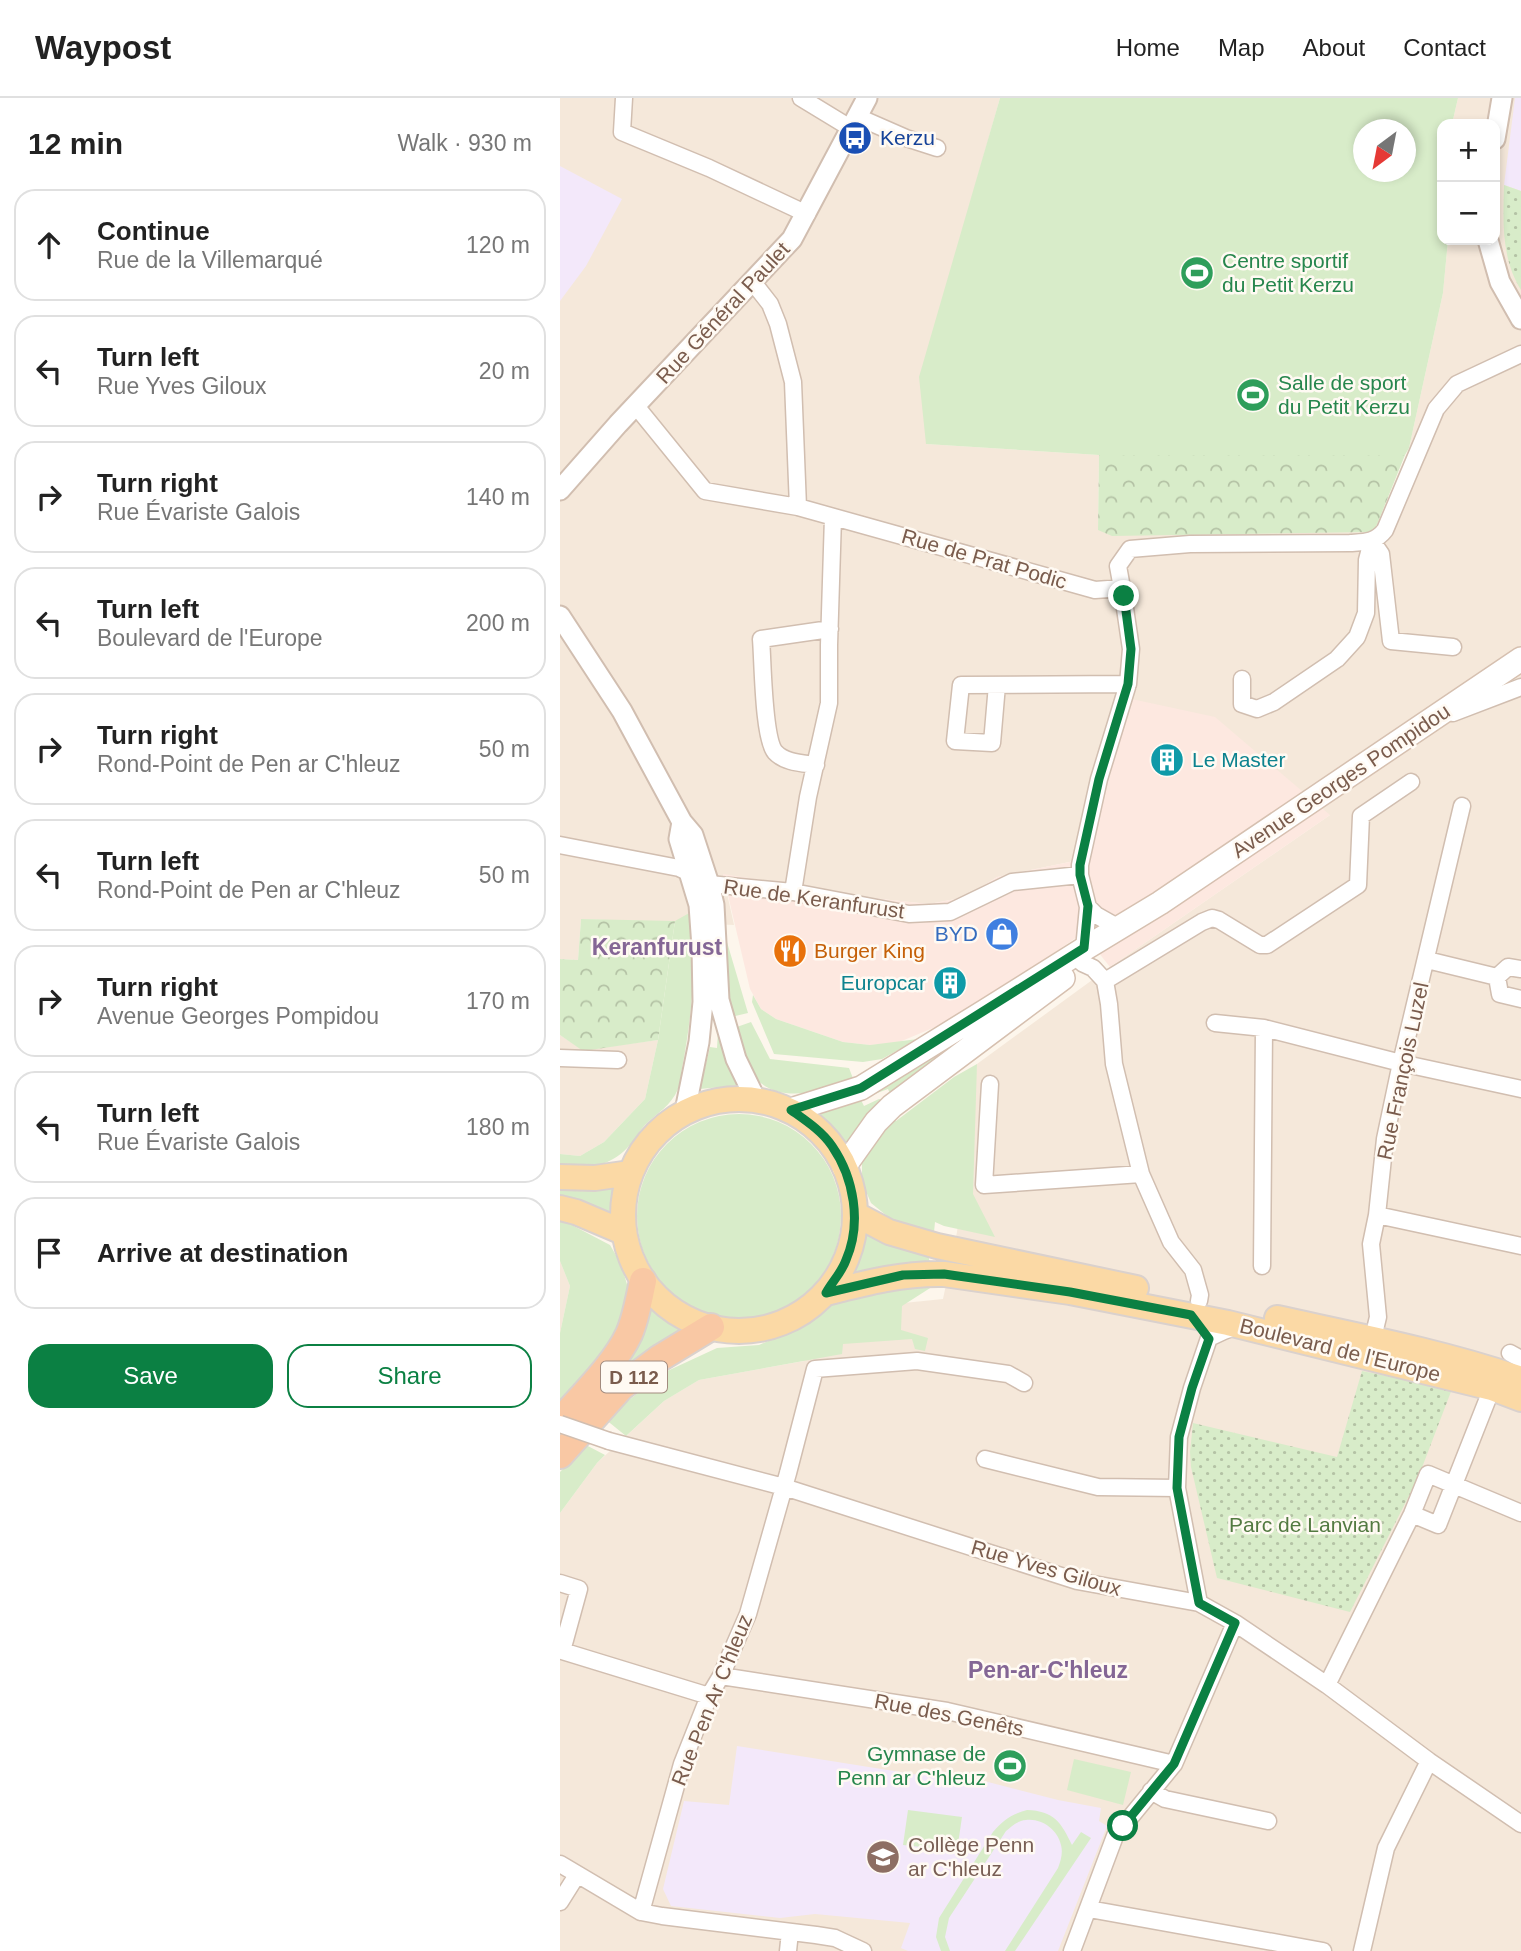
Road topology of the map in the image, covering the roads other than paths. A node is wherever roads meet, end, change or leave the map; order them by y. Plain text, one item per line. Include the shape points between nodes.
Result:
1 (624, 98) edge
2 (801, 98) edge
3 (867, 98) edge
4 (1502, 98) edge
5 (1498, 119) edge
6 (855, 123) junction
7 (937, 148) dead end
8 (807, 215) junction
9 (1489, 245) edge
10 (752, 281) junction
11 (1521, 319) edge
12 (1521, 354) edge
13 (636, 406) junction
14 (560, 490) edge
15 (798, 507) junction
16 (833, 517) junction
17 (1372, 541) junction
18 (1122, 588) junction
19 (560, 616) edge
20 (830, 629) junction
21 (1454, 647) dead end
22 (1521, 659) edge
23 (1242, 679) dead end
24 (1128, 684) junction
25 (997, 685) dead end
26 (1521, 687) edge
27 (1427, 722) junction
28 (816, 765) junction
29 (1411, 782) dead end
30 (1462, 806) dead end
31 (682, 822) junction
32 (560, 845) edge
33 (690, 873) junction
34 (1080, 875) junction
35 (709, 884) junction
36 (793, 892) junction
37 (1160, 903) junction
38 (1088, 906) junction
39 (1119, 928) junction
40 (1083, 956) junction
41 (1427, 960) junction
42 (1521, 969) edge
43 (1497, 977) junction
44 (1105, 981) junction
45 (1521, 999) edge
46 (1215, 1023) dead end
47 (1264, 1028) junction
48 (560, 1058) edge
49 (618, 1060) dead end
50 (1401, 1063) junction
51 (990, 1084) dead end
52 (1521, 1089) edge
53 (756, 1100) junction
54 (791, 1110) junction
55 (685, 1111) junction
56 (844, 1167) junction
57 (630, 1173) junction
58 (1141, 1174) junction
59 (560, 1177) edge
60 (560, 1208) edge
61 (855, 1213) junction
62 (1377, 1215) junction
63 (623, 1233) junction
64 (1521, 1246) edge
65 (1262, 1266) dead end
66 (643, 1281) junction
67 (826, 1293) junction
68 (1196, 1301) junction
69 (1240, 1325) junction
70 (711, 1327) junction
71 (1209, 1339) junction
72 (1373, 1339) junction
73 (1521, 1379) edge
74 (1024, 1383) dead end
75 (1492, 1388) junction
76 (1521, 1399) edge
77 (560, 1422) edge
78 (560, 1455) edge
79 (985, 1459) dead end
80 (1454, 1485) junction
81 (784, 1487) junction
82 (1177, 1488) junction
83 (1521, 1513) edge
84 (1412, 1514) junction
85 (560, 1583) edge
86 (1199, 1603) junction
87 (565, 1621) edge
88 (1235, 1623) junction
89 (721, 1676) junction
90 (1327, 1685) junction
91 (709, 1696) junction
92 (1429, 1762) junction
93 (1174, 1764) junction
94 (1151, 1791) junction
95 (1268, 1821) dead end
96 (1521, 1824) edge
97 (560, 1864) edge
98 (577, 1875) junction
99 (560, 1902) edge
100 (1089, 1909) junction
101 (641, 1912) junction
102 (790, 1932) junction
103 (788, 1951) edge
104 (863, 1951) edge
105 (1072, 1951) edge
106 (1323, 1951) edge
107 (1362, 1951) edge

1 - 8 street via 622,132
2 - 6 street
3 - 6 street, Rue Général Paulet
4 - 5 street
6 - 7 street
6 - 8 street, Rue Général Paulet
8 - 10 street, Rue Général Paulet via 792,239
9 - 11 street via 1500,282
10 - 13 street, Rue Général Paulet
10 - 15 street via 770,304 793,382
12 - 17 street via 1457,384 1436,409 1385,530
13 - 14 street, Rue Général Paulet
13 - 15 street, Rue de Prat Podic via 705,491
15 - 16 street, Rue de Prat Podic
16 - 18 street, Rue de Prat Podic via 1095,590
16 - 20 street
17 - 18 street via 1130,549 1118,566
17 - 21 street via 1381,554 1391,642
17 - 23 street via 1366,613 1357,637 1337,659 1257,709 1242,704
18 - 24 street via 1131,649
19 - 31 street via 622,711
20 - 28 street via 829,703
20 - 28 street via 761,639 766,723 774,751 787,761
22 - 27 main road, Avenue Georges Pompidou
24 - 25 street
24 - 34 street via 1099,779
26 - 27 street
27 - 37 main road, Avenue Georges Pompidou
28 - 36 street
29 - 44 street, Avenue Georges Pompidou via 1362,816 1358,885 1267,945 1212,918
30 - 41 street, Rue François Luzel
31 - 33 street via 679,839
31 - 35 street via 693,835
32 - 33 street
33 - 55 street via 699,905 703,1002
34 - 36 street, Rue de Keranfurust via 1012,882 950,912 906,914
34 - 38 street
35 - 36 street, Rue de Keranfurust
35 - 53 street via 719,1000 736,1059
37 - 39 main road, Avenue Georges Pompidou
37 - 40 main road, Avenue Georges Pompidou
38 - 39 street
38 - 40 street
39 - 40 main road, Avenue Georges Pompidou
40 - 44 street
40 - 54 main road, Avenue Georges Pompidou via 861,1088
40 - 56 main road, Avenue Georges Pompidou via 892,1106
41 - 43 street
41 - 50 street, Rue François Luzel
42 - 43 street via 1508,967
43 - 45 street via 1500,994
44 - 58 street via 1114,1064
46 - 47 street
47 - 50 street
47 - 65 street
48 - 49 street
50 - 52 street
50 - 62 street, Rue François Luzel via 1385,1139
51 - 58 street via 984,1185
53 - 54 main road
53 - 55 main road via 720,1101
54 - 56 main road via 831,1144
55 - 57 main road via 662,1128
56 - 61 main road
57 - 59 main road
57 - 63 main road
58 - 68 street via 1171,1242 1193,1270
60 - 63 main road
61 - 67 main road via 846,1262
61 - 68 main road, Boulevard de l'Europe via 889,1232 937,1246
62 - 64 street
62 - 72 street, Rue François Luzel via 1371,1244 1378,1317
63 - 66 main road
66 - 70 main road via 664,1304
66 - 77 highway, D 112 via 628,1336
67 - 68 main road, Boulevard de l'Europe via 903,1275 944,1274 1070,1292
67 - 70 main road via 808,1310 775,1325 741,1331
68 - 69 main road, Boulevard de l'Europe
68 - 71 street
68 - 72 main road, Boulevard de l'Europe
69 - 71 street
69 - 75 main road, Boulevard de l'Europe
70 - 78 highway, D 112 via 621,1387
71 - 82 street via 1179,1437
72 - 73 main road, Boulevard de l'Europe
74 - 81 street, Rue Pen Ar C'hleuz via 1008,1374 917,1361 815,1369
75 - 76 main road, Boulevard de l'Europe
75 - 80 street
77 - 81 street, Rue Yves Giloux, bridge via 609,1441
79 - 82 street via 1098,1487
80 - 83 street
80 - 84 street via 1438,1525
80 - 84 street via 1428,1474
81 - 86 street, Rue Yves Giloux via 1077,1581
81 - 89 street, Rue Pen Ar C'hleuz via 748,1614
82 - 86 street
84 - 90 street
85 - 87 street via 579,1589
86 - 88 street, Rue Yves Giloux
87 - 91 street via 562,1651
88 - 90 street, Rue Yves Giloux
88 - 93 street
89 - 91 street, Rue Pen Ar C'hleuz
89 - 93 street, Rue des Genêts via 947,1711
90 - 92 street, Rue Yves Giloux
91 - 101 street, Rue Pen Ar C'hleuz via 682,1764
92 - 96 street, Rue Yves Giloux
92 - 107 street via 1386,1848
93 - 94 street
94 - 95 street via 1165,1799
94 - 100 street via 1115,1836
97 - 98 street
98 - 99 street
98 - 101 street
100 - 105 street
100 - 106 street
101 - 102 street
102 - 103 street
102 - 104 street via 835,1938

